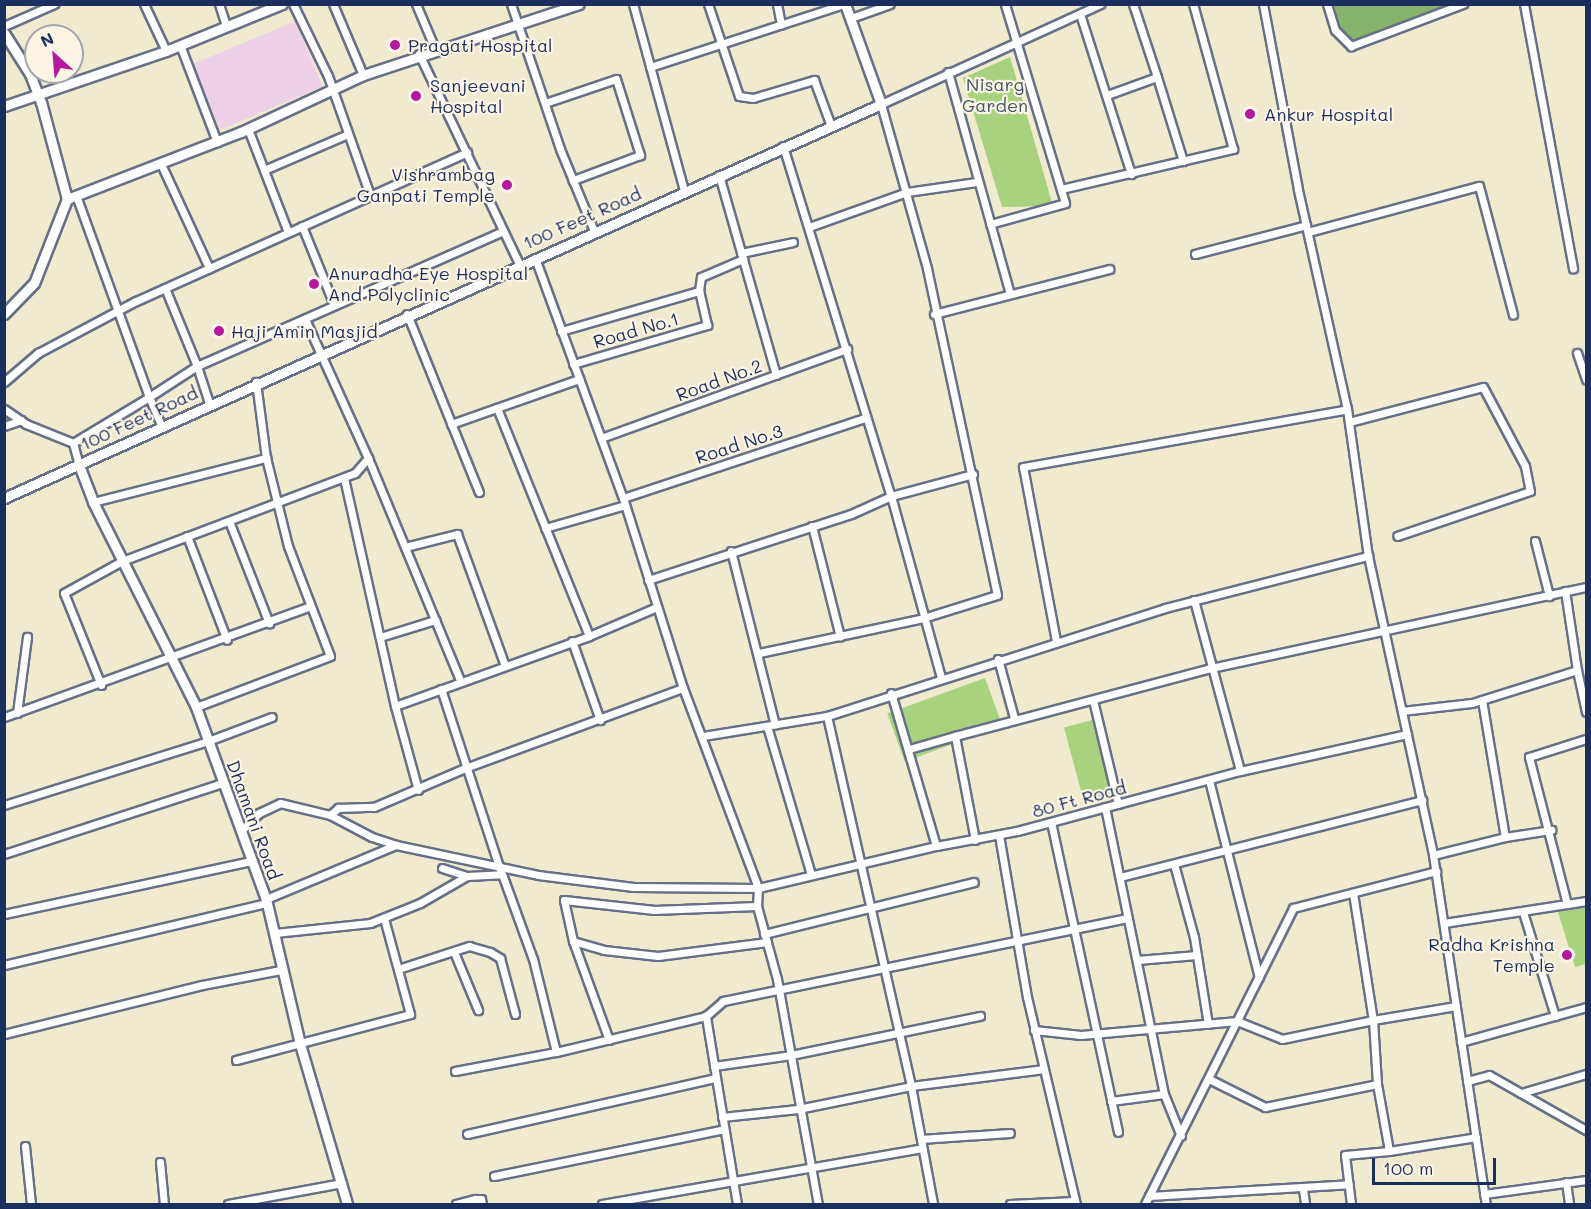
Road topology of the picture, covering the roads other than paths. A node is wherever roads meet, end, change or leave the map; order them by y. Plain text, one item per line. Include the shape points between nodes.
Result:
1 (54, 4) edge
2 (144, 4) edge
3 (219, 4) edge
4 (282, 4) edge
5 (293, 4) edge
6 (333, 4) edge
7 (416, 4) edge
8 (511, 4) edge
9 (579, 4) edge
10 (633, 4) edge
11 (708, 4) edge
12 (777, 4) edge
13 (844, 4) edge
14 (890, 4) edge
15 (1005, 4) edge
16 (1100, 4) edge
17 (1133, 4) edge
18 (1192, 4) edge
19 (1263, 4) edge
20 (1327, 4) edge
21 (1463, 4) edge
22 (1524, 4) edge
23 (1080, 14) junction
24 (851, 18) junction
25 (518, 23) junction
26 (226, 25) junction
27 (782, 25) junction
28 (4, 26) edge
29 (4, 33) edge
30 (1019, 41) junction
31 (722, 44) junction
32 (180, 45) junction
33 (435, 49) junction
34 (166, 51) junction
35 (419, 54) junction
36 (650, 67) junction
37 (948, 72) junction
38 (363, 75) junction
39 (1157, 77) junction
40 (332, 90) junction
41 (1107, 95) junction
42 (39, 96) junction
43 (545, 103) junction
44 (881, 104) junction
45 (4, 106) edge
46 (831, 126) junction
47 (248, 129) junction
48 (348, 134) junction
49 (217, 142) junction
50 (783, 146) junction
51 (466, 152) junction
52 (1183, 161) junction
53 (161, 164) junction
54 (264, 170) junction
55 (1131, 174) junction
56 (719, 175) junction
57 (573, 180) junction
58 (976, 182) junction
59 (1061, 189) junction
60 (684, 191) junction
61 (907, 192) junction
62 (370, 195) junction
63 (78, 198) junction
64 (66, 199) junction
65 (990, 224) junction
66 (302, 226) junction
67 (809, 227) junction
68 (1307, 229) junction
69 (503, 231) junction
70 (594, 231) junction
71 (288, 232) junction
72 (793, 242) dead end
73 (1195, 254) dead end
74 (742, 256) junction
75 (535, 258) junction
76 (519, 264) junction
77 (1573, 267) dead end
78 (209, 268) junction
79 (1109, 269) dead end
80 (165, 288) junction
81 (699, 291) junction
82 (1010, 294) junction
83 (334, 305) junction
84 (120, 310) junction
85 (407, 314) junction
86 (934, 314) junction
87 (4, 315) edge
88 (1513, 315) dead end
89 (304, 319) junction
90 (561, 331) junction
91 (847, 350) junction
92 (1577, 353) dead end
93 (320, 354) junction
94 (573, 364) junction
95 (197, 366) junction
96 (776, 375) junction
97 (1587, 379) edge
98 (579, 380) junction
99 (4, 382) edge
100 (256, 382) junction
101 (149, 397) junction
102 (209, 403) junction
103 (496, 408) junction
104 (4, 409) edge
105 (1347, 409) junction
106 (865, 418) junction
107 (21, 420) junction
108 (1349, 422) junction
109 (451, 424) junction
110 (161, 425) junction
111 (4, 426) edge
112 (601, 438) junction
113 (73, 443) junction
114 (266, 458) junction
115 (368, 458) junction
116 (79, 465) junction
117 (973, 474) junction
118 (344, 478) junction
119 (479, 492) dead end
120 (891, 496) junction
121 (4, 498) edge
122 (624, 501) junction
123 (93, 502) junction
124 (277, 504) junction
125 (229, 521) junction
126 (812, 526) junction
127 (545, 528) junction
128 (187, 536) junction
129 (1397, 536) dead end
130 (1536, 541) dead end
131 (405, 548) junction
132 (731, 551) junction
133 (1368, 556) junction
134 (122, 561) junction
135 (648, 580) junction
136 (1587, 586) edge
137 (1564, 591) junction
138 (1549, 596) junction
139 (1194, 600) junction
140 (311, 606) junction
141 (657, 607) junction
142 (923, 618) junction
143 (435, 620) junction
144 (269, 623) junction
145 (1384, 631) junction
146 (589, 636) junction
147 (840, 636) junction
148 (27, 637) dead end
149 (380, 637) junction
150 (227, 640) junction
151 (572, 641) junction
152 (1056, 641) junction
153 (759, 652) junction
154 (173, 658) junction
155 (998, 659) junction
156 (505, 666) junction
157 (1211, 668) junction
158 (1577, 670) junction
159 (941, 676) junction
160 (460, 680) junction
161 (101, 685) junction
162 (441, 688) junction
163 (682, 688) junction
164 (891, 693) junction
165 (1093, 700) junction
166 (1482, 700) junction
167 (395, 706) junction
168 (196, 707) junction
169 (1402, 711) junction
170 (1587, 712) edge
171 (16, 713) junction
172 (827, 716) junction
173 (4, 717) edge
174 (272, 717) dead end
175 (1014, 718) junction
176 (600, 720) junction
177 (771, 726) junction
178 (1407, 734) junction
179 (703, 736) junction
180 (955, 736) junction
181 (1587, 739) edge
182 (208, 741) junction
183 (909, 749) junction
184 (465, 768) junction
185 (1240, 771) junction
186 (1209, 780) junction
187 (223, 783) junction
188 (418, 790) junction
189 (1422, 800) junction
190 (1118, 804) junction
191 (4, 805) edge
192 (1105, 807) junction
193 (330, 815) junction
194 (1051, 822) junction
195 (1551, 830) junction
196 (241, 831) junction
197 (999, 835) junction
198 (1505, 837) junction
199 (975, 840) junction
200 (396, 845) junction
201 (936, 846) junction
202 (1227, 851) junction
203 (4, 854) edge
204 (1433, 855) junction
205 (252, 861) junction
206 (1174, 864) junction
207 (499, 865) junction
208 (861, 865) junction
209 (442, 868) dead end
210 (1436, 871) junction
211 (502, 874) junction
212 (811, 875) junction
213 (467, 876) junction
214 (1120, 877) junction
215 (974, 882) dead end
216 (758, 888) junction
217 (1353, 893) junction
218 (266, 901) junction
219 (1587, 902) edge
220 (1567, 904) junction
221 (757, 906) junction
222 (870, 910) junction
223 (1524, 912) junction
224 (4, 914) edge
225 (384, 918) junction
226 (1128, 918) junction
227 (1444, 923) junction
228 (1074, 929) junction
229 (275, 933) junction
230 (764, 934) junction
231 (573, 941) junction
232 (1017, 941) junction
233 (767, 942) junction
234 (454, 952) junction
235 (1197, 955) junction
236 (1137, 960) junction
237 (4, 965) edge
238 (882, 968) junction
239 (398, 969) junction
240 (281, 970) junction
241 (1259, 977) junction
242 (779, 990) junction
243 (1456, 1006) junction
244 (1587, 1007) edge
245 (478, 1010) dead end
246 (515, 1014) dead end
247 (706, 1016) junction
248 (980, 1016) dead end
249 (1555, 1016) junction
250 (1373, 1020) junction
251 (1238, 1021) junction
252 (1208, 1024) junction
253 (1152, 1029) junction
254 (1034, 1030) junction
255 (4, 1034) edge
256 (897, 1034) junction
257 (1097, 1034) junction
258 (609, 1040) junction
259 (1461, 1042) junction
260 (300, 1044) junction
261 (556, 1052) junction
262 (791, 1054) junction
263 (236, 1060) dead end
264 (714, 1066) junction
265 (1044, 1069) junction
266 (455, 1071) dead end
267 (1587, 1074) edge
268 (716, 1078) junction
269 (1209, 1079) junction
270 (1467, 1081) junction
271 (1377, 1084) junction
272 (911, 1086) junction
273 (1521, 1093) junction
274 (1164, 1094) junction
275 (1111, 1101) junction
276 (798, 1108) junction
277 (722, 1117) junction
278 (724, 1129) junction
279 (1587, 1130) edge
280 (1118, 1132) dead end
281 (1010, 1133) dead end
282 (466, 1134) dead end
283 (1181, 1136) junction
284 (1476, 1137) junction
285 (921, 1139) junction
286 (26, 1146) dead end
287 (922, 1148) junction
288 (1389, 1151) junction
289 (160, 1162) dead end
290 (809, 1166) junction
291 (494, 1176) dead end
292 (734, 1179) junction
293 (1587, 1180) edge
294 (1566, 1182) junction
295 (342, 1183) junction
296 (1349, 1184) junction
297 (1303, 1189) junction
298 (1484, 1194) junction
299 (1149, 1196) junction
300 (1076, 1203) edge
301 (31, 1204) edge
302 (164, 1204) edge
303 (228, 1204) edge
304 (348, 1204) edge
305 (456, 1204) edge
306 (482, 1204) edge
307 (603, 1204) edge
308 (737, 1204) edge
309 (818, 1204) edge
310 (933, 1204) edge
311 (1010, 1204) edge
312 (1145, 1204) edge
313 (1305, 1204) edge
314 (1351, 1204) edge
315 (1486, 1204) edge
316 (1569, 1204) edge

1 - 28 street
2 - 34 street
3 - 26 street
4 - 26 main road
5 - 40 street
6 - 38 street
7 - 33 street
8 - 25 street
9 - 25 main road
10 - 36 street
11 - 31 street
12 - 27 street
13 - 24 main road
13 - 27 street
14 - 24 street
15 - 30 street
16 - 23 street
17 - 39 street
18 - 52 street via 1233,149
19 - 68 street
20 - 21 street via 1335,30 1351,46
22 - 77 street
23 - 30 street
23 - 41 street
24 - 44 main road
25 - 33 main road
25 - 43 street
26 - 32 main road
27 - 31 street
29 - 42 main road
30 - 37 street
30 - 59 street
31 - 36 street
31 - 46 street via 739,96 753,98 814,80
32 - 34 main road
32 - 49 street
33 - 35 main road
34 - 42 main road
35 - 38 main road
35 - 51 street
36 - 60 street
37 - 44 street
37 - 58 street
38 - 40 main road
39 - 41 street
39 - 52 street
40 - 47 main road
40 - 48 street
41 - 55 street
42 - 45 main road
42 - 64 main road
43 - 57 street
43 - 57 street via 616,79 640,155
44 - 46 main road, 100 Feet Road
44 - 61 street
46 - 50 main road, 100 Feet Road
47 - 49 main road
47 - 54 street
48 - 54 street
48 - 62 street
49 - 53 main road
50 - 56 main road, 100 Feet Road
50 - 67 street
51 - 62 street
51 - 69 street
52 - 55 street
53 - 63 main road
53 - 78 street
54 - 71 street
55 - 59 street
56 - 60 main road, 100 Feet Road
56 - 74 street
57 - 70 street
58 - 61 street
58 - 65 street
59 - 65 street via 1065,203
60 - 70 main road, 100 Feet Road
61 - 67 street
61 - 86 street via 927,268
62 - 66 street
63 - 64 main road
63 - 84 street
64 - 87 main road via 34,283
65 - 82 street
66 - 71 street
66 - 83 street
67 - 91 street
68 - 73 street
68 - 88 street via 1479,186
68 - 105 street
69 - 76 street
69 - 83 street
70 - 75 main road, 100 Feet Road
71 - 78 street
72 - 74 street
74 - 81 street via 701,277
74 - 96 street
75 - 76 main road, 100 Feet Road
75 - 90 street
76 - 85 main road, 100 Feet Road
78 - 80 street
79 - 82 street
80 - 84 street
80 - 95 street
81 - 90 street
81 - 94 street, Road No.1 via 707,325
82 - 86 street
83 - 89 street
84 - 99 street via 38,353
84 - 101 street
85 - 93 main road, 100 Feet Road
85 - 109 street
86 - 117 street
89 - 93 street
89 - 95 street
90 - 94 street
91 - 96 street, Road No.2
91 - 106 street
92 - 97 street
93 - 100 main road, 100 Feet Road
93 - 115 street
94 - 98 street
95 - 101 street
95 - 102 street
96 - 112 street, Road No.2
98 - 103 street
98 - 112 street
100 - 102 main road, 100 Feet Road
100 - 114 street
101 - 110 street
101 - 113 street
102 - 110 main road, 100 Feet Road
103 - 109 street
103 - 127 street
104 - 107 street
105 - 108 street
105 - 152 street via 1023,468
106 - 120 street
106 - 122 street, Road No.3
107 - 111 street
107 - 113 street
108 - 129 street via 1484,387 1526,466 1530,490
108 - 133 street
109 - 119 street
110 - 116 main road, 100 Feet Road
112 - 122 street
113 - 116 street
114 - 123 street
114 - 124 street
115 - 118 street via 355,473
115 - 131 street
116 - 121 main road, 100 Feet Road
116 - 123 main road, Dhamani Road
117 - 120 street
117 - 142 street via 997,596
118 - 124 street
118 - 149 street
120 - 126 street
120 - 142 street
122 - 127 street, Road No.3
122 - 135 street
123 - 134 main road, Dhamani Road
124 - 125 street
124 - 140 street
125 - 128 street
125 - 144 street
126 - 132 street
126 - 147 street
127 - 146 street
128 - 134 street
128 - 150 street
130 - 138 street
131 - 143 street
131 - 156 street via 457,534
132 - 135 street
132 - 153 street
133 - 139 street
133 - 145 street
134 - 154 main road, Dhamani Road
134 - 161 street via 64,593
135 - 141 street
136 - 137 street
137 - 138 street
137 - 158 street
138 - 145 street
139 - 152 street
139 - 157 street
140 - 144 street
140 - 168 street via 330,656
141 - 146 street
141 - 163 street
142 - 147 street
142 - 159 street
143 - 149 street
143 - 160 street
144 - 150 street
145 - 157 street
145 - 169 street
146 - 151 street
147 - 153 street
148 - 171 street
149 - 167 street
150 - 154 street
151 - 156 street
151 - 176 street
152 - 155 street
153 - 177 street
154 - 161 street
154 - 168 main road, Dhamani Road
155 - 159 street
155 - 175 street
156 - 160 street
157 - 165 street
157 - 185 street
158 - 166 street
158 - 170 street
159 - 164 street
160 - 162 street
161 - 171 street
162 - 167 street
162 - 184 street
163 - 176 street
163 - 179 street
164 - 172 street
164 - 183 street
165 - 175 street
165 - 190 street
166 - 169 street
166 - 198 street
167 - 188 street
168 - 182 main road, Dhamani Road
169 - 178 street
171 - 173 street
172 - 177 street
172 - 208 street
174 - 182 street
175 - 180 street
176 - 184 street
177 - 179 street
177 - 212 street
178 - 185 street, 80 Ft Road
178 - 189 street
179 - 216 street
180 - 183 street
180 - 199 street
181 - 195 street via 1529,757
182 - 187 main road, Dhamani Road
182 - 191 street
183 - 201 street
184 - 188 street
184 - 207 street
185 - 186 street, 80 Ft Road
186 - 190 street, 80 Ft Road
186 - 202 street
187 - 196 main road, Dhamani Road
187 - 203 street
188 - 193 street via 374,807 338,808
189 - 202 street
189 - 204 street
190 - 192 street, 80 Ft Road
192 - 194 street, 80 Ft Road
192 - 214 street
193 - 196 street via 280,803 259,813
193 - 200 street, 80 Ft Road
194 - 197 street, 80 Ft Road
194 - 228 street
195 - 198 street
195 - 220 street
196 - 205 main road, Dhamani Road
197 - 199 street, 80 Ft Road
197 - 232 street
198 - 204 street
199 - 201 street, 80 Ft Road
200 - 207 street, 80 Ft Road
200 - 218 street
201 - 208 street, 80 Ft Road
202 - 206 street
202 - 241 street
204 - 210 street
205 - 218 main road, Dhamani Road
205 - 224 street
206 - 214 street
206 - 235 street
207 - 211 street
207 - 216 street, 80 Ft Road via 538,875 633,887
208 - 212 street, 80 Ft Road
208 - 222 street
209 - 213 street
210 - 217 street
210 - 227 street
211 - 213 street
211 - 261 street via 533,959
212 - 216 street, 80 Ft Road
213 - 225 street
214 - 226 street
215 - 222 street
216 - 221 street
217 - 241 street via 1293,908
217 - 250 street
218 - 229 main road, Dhamani Road
218 - 237 street
219 - 220 street
220 - 223 street
221 - 230 street
221 - 231 street via 654,910 564,900
222 - 230 street
222 - 238 street
223 - 227 street
223 - 249 street
225 - 229 street via 320,931
225 - 239 street
226 - 228 street
226 - 236 street
227 - 243 street
228 - 232 street
228 - 257 street
229 - 240 main road, Dhamani Road
230 - 233 street
231 - 233 street via 658,956
231 - 258 street
232 - 238 street
232 - 254 street
233 - 242 street
234 - 239 street
234 - 245 street
234 - 246 street via 470,946 500,958
235 - 236 street
235 - 252 street
236 - 253 street
238 - 242 street
238 - 256 street
239 - 260 street via 410,1014
240 - 255 street via 202,985
240 - 260 main road, Dhamani Road
241 - 251 street
242 - 247 street via 723,1000
242 - 262 street
243 - 250 street
243 - 259 street
244 - 249 street
247 - 258 street
247 - 264 street
248 - 256 street
249 - 259 street
250 - 251 street via 1282,1039
250 - 271 street
251 - 252 street
251 - 269 street
252 - 253 street
253 - 257 street
253 - 274 street
254 - 257 street
254 - 265 street
256 - 262 street
256 - 272 street
257 - 275 street
258 - 261 street
259 - 270 street
260 - 263 street
260 - 295 main road, Dhamani Road
261 - 266 street
262 - 264 street
262 - 276 street
264 - 268 street
265 - 272 street
265 - 300 street
267 - 273 street
268 - 277 street
268 - 282 street
269 - 271 street via 1265,1107
269 - 283 street
270 - 273 street via 1489,1075
270 - 284 street
271 - 288 street
272 - 276 street
272 - 285 street
273 - 279 street
274 - 275 street
274 - 283 street
275 - 280 street
276 - 277 street
276 - 290 street
277 - 278 street
278 - 291 street
278 - 292 street
281 - 285 street
283 - 299 street
284 - 288 street
284 - 298 street
285 - 287 street
286 - 301 street
287 - 290 street
287 - 310 street
288 - 296 street via 1344,1155
289 - 302 street
290 - 292 street
290 - 309 street
292 - 307 street
292 - 308 street
293 - 294 street
294 - 298 street
294 - 316 street
295 - 303 street
295 - 304 main road, Dhamani Road
296 - 297 street
296 - 314 street
297 - 299 street
297 - 313 street
298 - 315 street
299 - 312 street
300 - 311 street
305 - 306 street via 475,1198 481,1199

